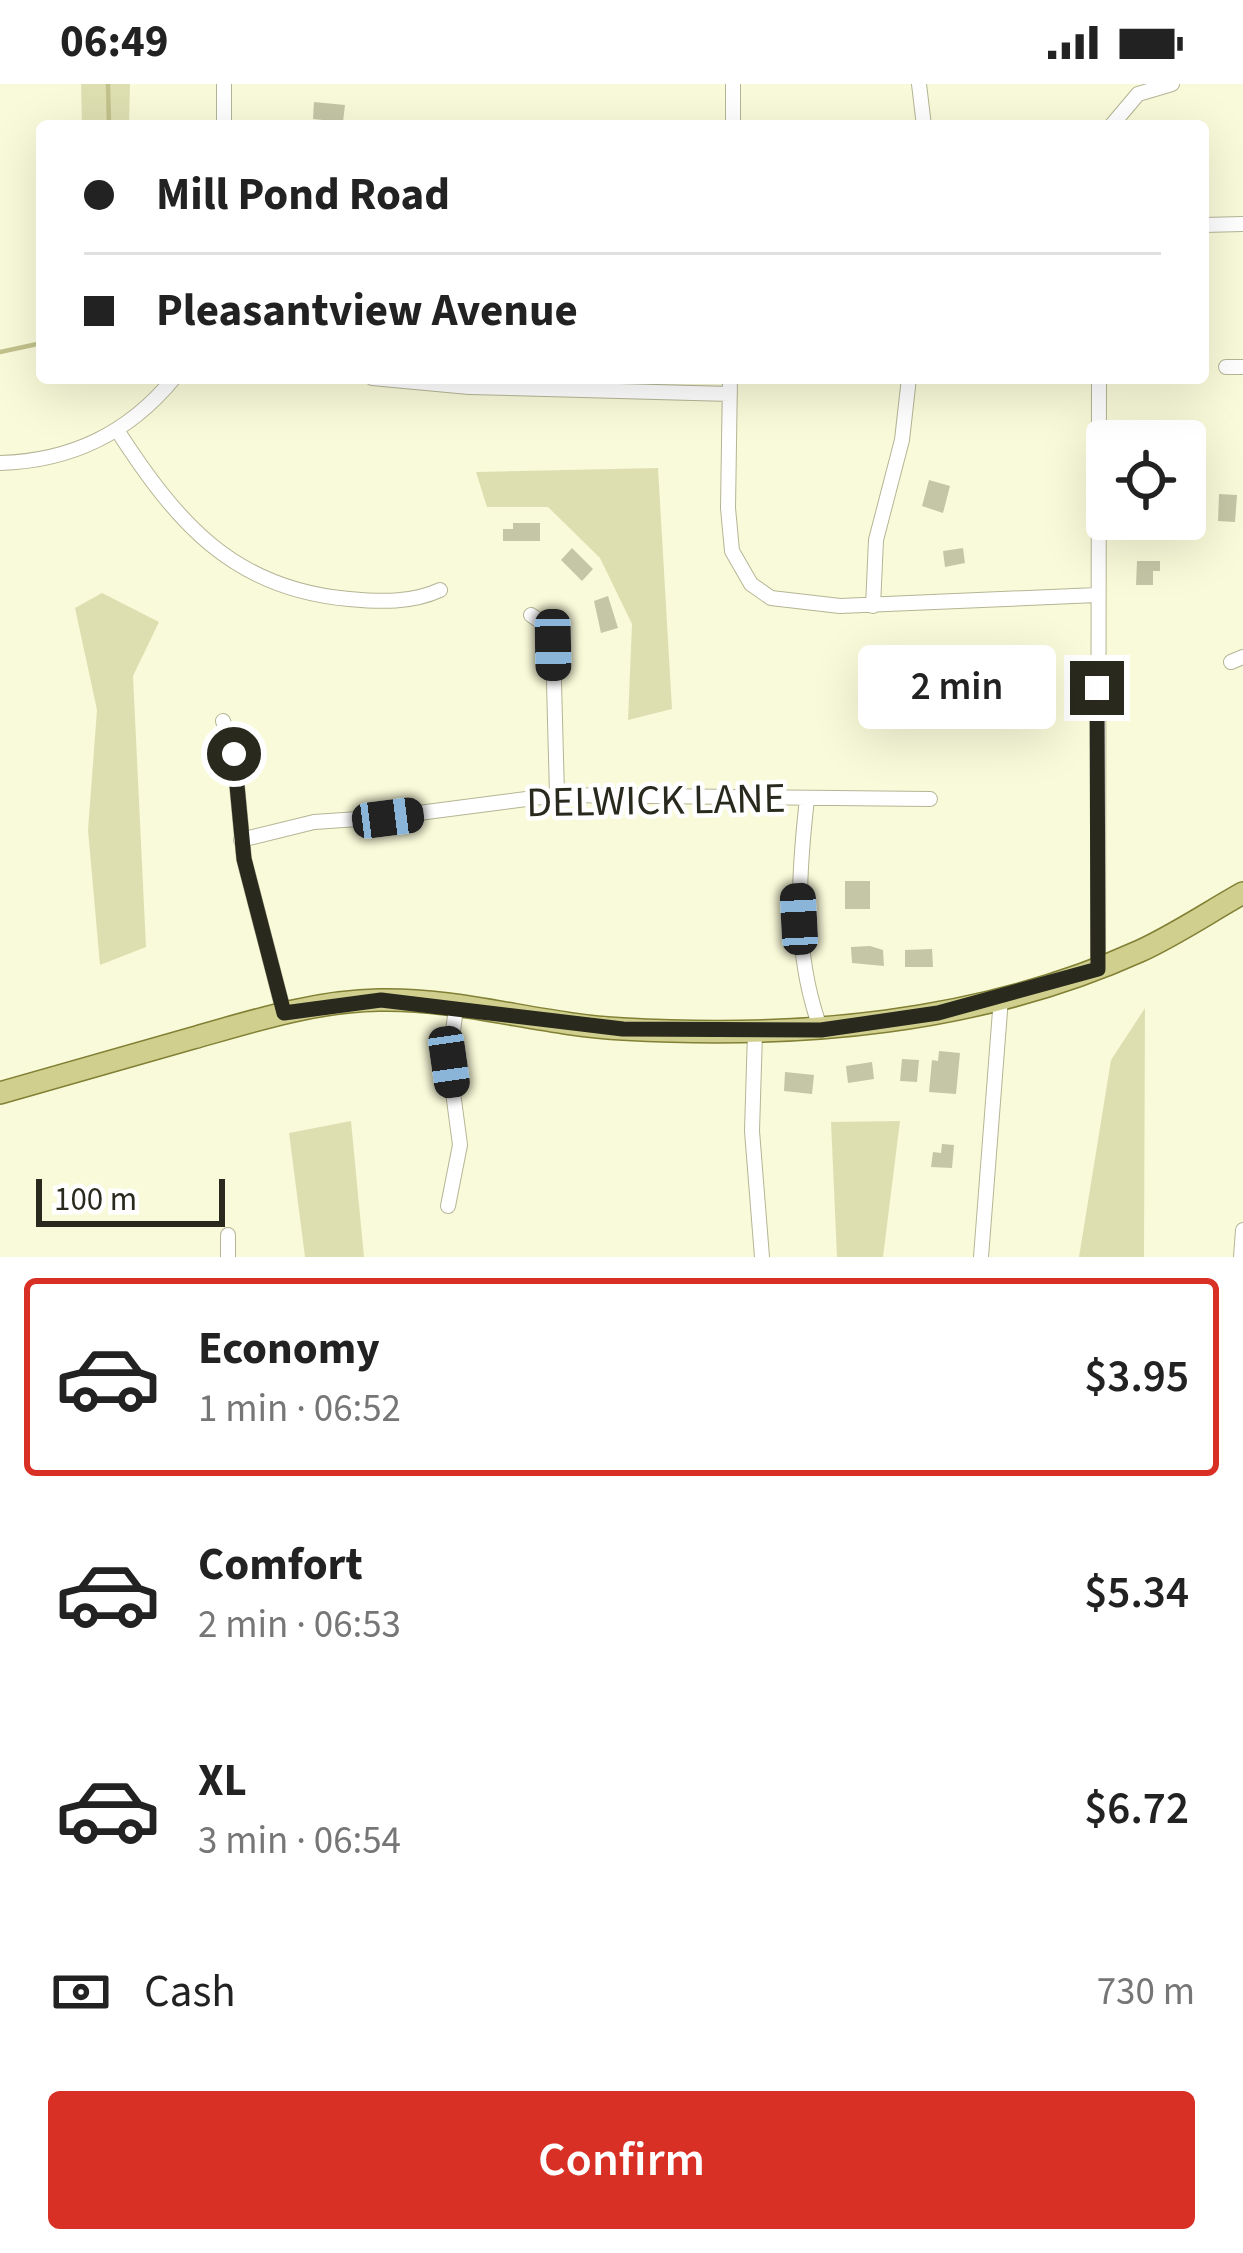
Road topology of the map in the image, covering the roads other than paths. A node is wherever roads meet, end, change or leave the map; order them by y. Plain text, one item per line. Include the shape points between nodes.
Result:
1 (224, 84) edge
2 (733, 84) edge
3 (919, 84) edge
4 (1172, 84) edge
5 (224, 120) edge
6 (733, 120) edge
7 (923, 120) edge
8 (1116, 120) edge
9 (1243, 224) edge
10 (1209, 225) edge
11 (1226, 367) dead end
12 (1243, 367) edge
13 (167, 384) edge
14 (559, 384) edge
15 (908, 384) edge
16 (1099, 384) edge
17 (730, 386) edge
18 (117, 430) junction
19 (0, 464) edge
20 (440, 590) dead end
21 (1097, 595) junction
22 (873, 606) junction
23 (531, 616) dead end
24 (223, 721) dead end
25 (557, 795) junction
26 (807, 800) junction
27 (930, 800) dead end
28 (241, 840) junction
29 (1243, 893) edge
30 (1098, 969) junction
31 (1001, 998) junction
32 (456, 1008) junction
33 (284, 1013) junction
34 (821, 1030) junction
35 (755, 1032) junction
36 (0, 1093) edge
37 (448, 1206) dead end
38 (1243, 1230) edge
39 (228, 1235) dead end
40 (228, 1257) edge
41 (762, 1257) edge
42 (981, 1257) edge
43 (1241, 1257) edge

1 - 5 street
2 - 6 street
3 - 7 street
4 - 8 street via 1138,94
9 - 10 street
11 - 12 street
13 - 18 street
14 - 17 street
15 - 22 street via 876,540
16 - 21 street
17 - 22 street via 728,508 736,563 761,592 784,602
18 - 19 street via 71,454
18 - 20 street via 186,526 254,574 348,599 420,599
21 - 22 street
21 - 30 street
23 - 25 street via 553,645
24 - 28 street
25 - 26 street, DELWICK LANE
25 - 28 street, DELWICK LANE via 314,822
26 - 27 street, DELWICK LANE
26 - 34 street via 800,950
28 - 33 street
29 - 30 main road
30 - 31 main road
31 - 34 main road
31 - 42 street
32 - 33 main road via 381,1000
32 - 35 main road via 623,1029
32 - 37 street via 449,1062 460,1145
33 - 36 main road
34 - 35 main road
35 - 41 street via 753,1172
38 - 43 street
39 - 40 street

